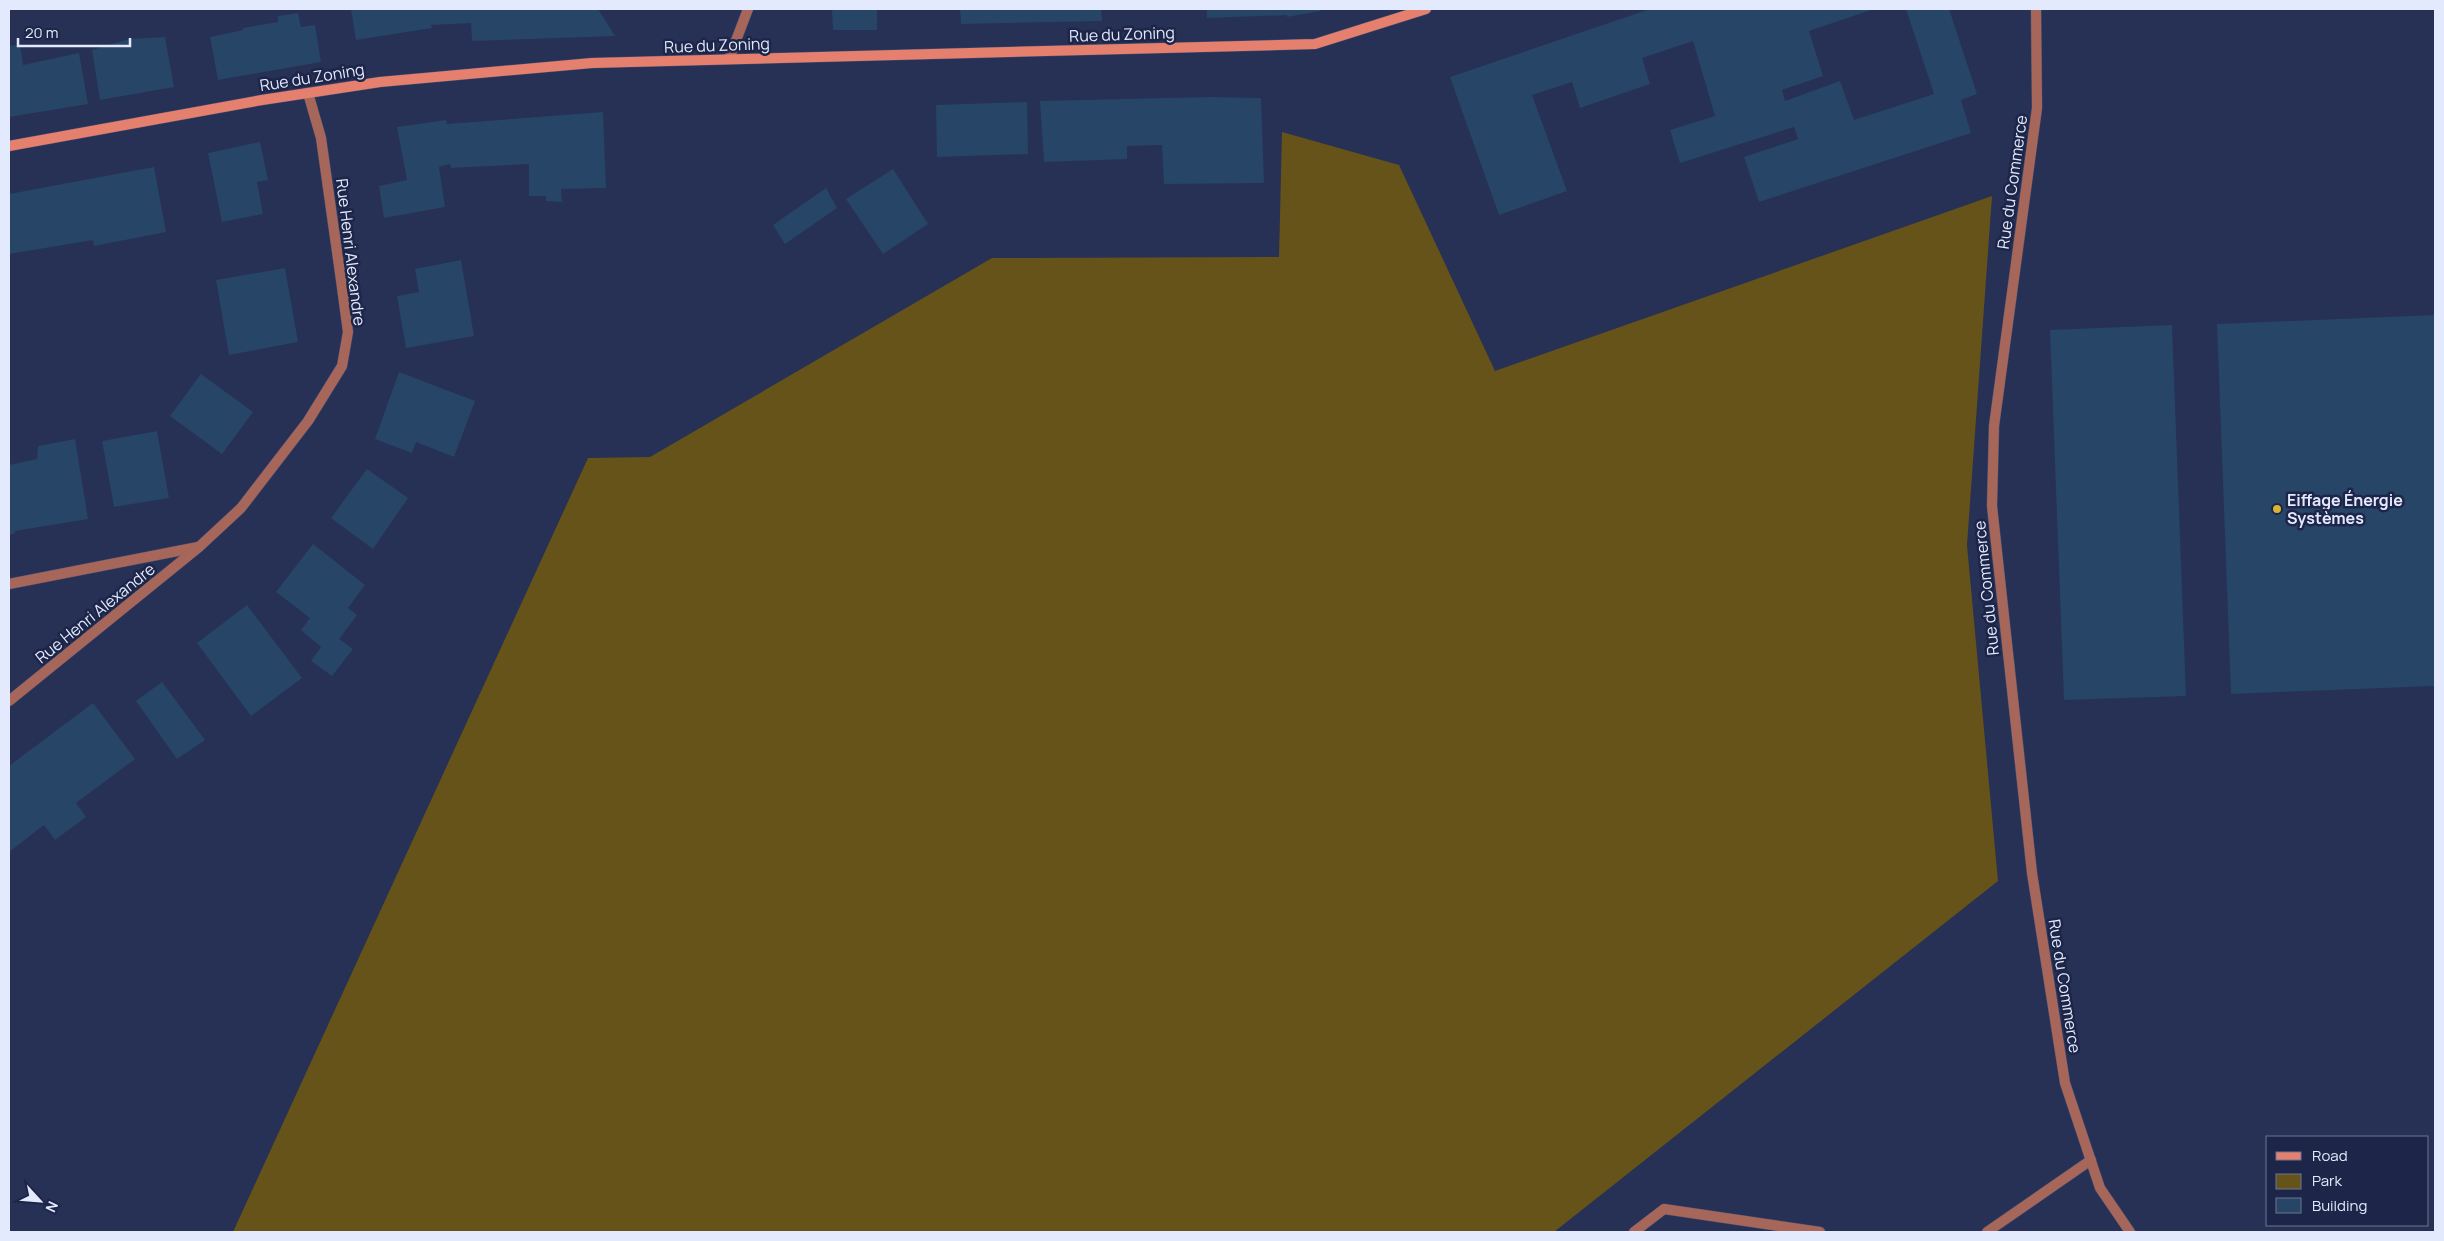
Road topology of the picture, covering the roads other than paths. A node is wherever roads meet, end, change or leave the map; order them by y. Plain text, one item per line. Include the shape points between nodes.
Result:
1 (748, 9) edge
2 (1426, 9) edge
3 (2036, 9) edge
4 (729, 60) junction
5 (308, 93) junction
6 (9, 146) edge
7 (200, 546) junction
8 (9, 584) edge
9 (9, 701) edge
10 (2091, 1160) junction
11 (1634, 1232) edge
12 (1820, 1232) edge
13 (1987, 1232) edge
14 (2130, 1232) edge

1 - 4 street
2 - 4 street, Rue du Zoning via 1315,44
3 - 10 street, Rue du Commerce via 2037,108 1994,426 1992,506 2032,874 2065,1083
4 - 5 street, Rue du Zoning via 582,64 416,78
5 - 6 street, Rue du Zoning
5 - 7 street, Rue Henri Alexandre via 321,138 348,332 342,366 308,421 241,508
7 - 8 street, Rue Henri Alexandre
7 - 9 street, Rue Henri Alexandre
10 - 13 street
10 - 14 street, Rue du Commerce via 2100,1188
11 - 12 street via 1664,1208

